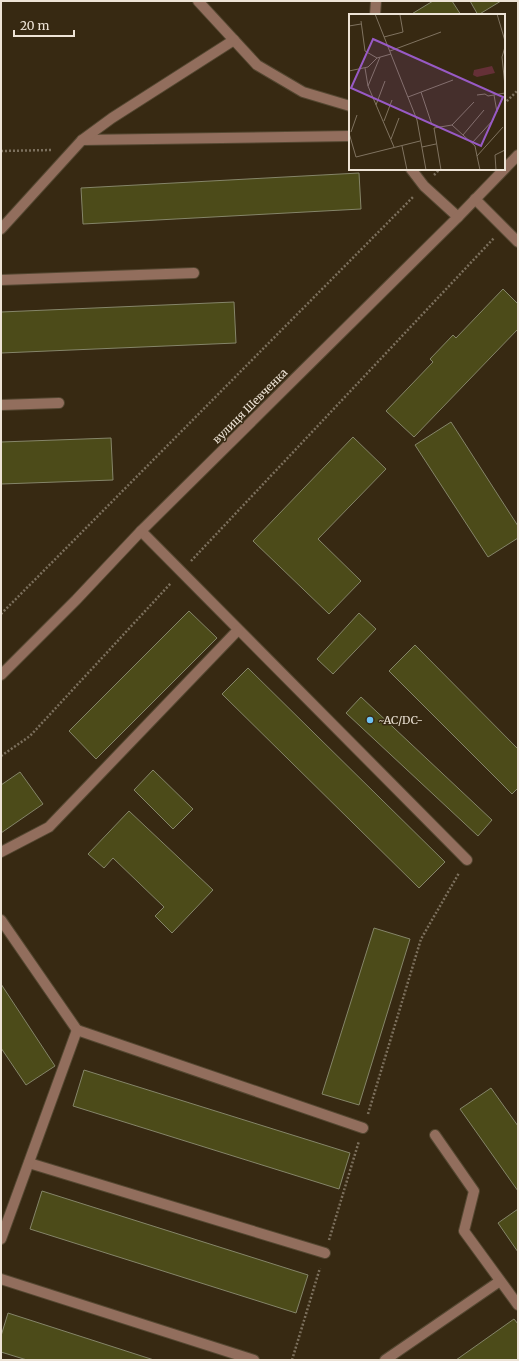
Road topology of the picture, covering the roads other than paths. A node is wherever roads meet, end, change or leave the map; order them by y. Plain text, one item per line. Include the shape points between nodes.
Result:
1 (198, 1) edge
2 (376, 1) edge
3 (375, 14) edge
4 (234, 40) junction
5 (349, 106) edge
6 (349, 136) edge
7 (82, 140) junction
8 (518, 155) edge
9 (505, 168) edge
10 (412, 170) edge
11 (503, 170) edge
12 (475, 199) junction
13 (458, 217) junction
14 (1, 229) edge
15 (518, 242) edge
16 (194, 273) dead end
17 (1, 280) edge
18 (59, 402) dead end
19 (1, 405) edge
20 (141, 531) junction
21 (238, 630) junction
22 (1, 675) edge
23 (1, 852) edge
24 (466, 860) road end
25 (1, 920) edge
26 (77, 1030) junction
27 (363, 1128) road end
28 (435, 1135) dead end
29 (29, 1163) junction
30 (1, 1239) edge
31 (325, 1253) road end
32 (1, 1279) edge
33 (500, 1281) junction
34 (518, 1305) edge
35 (254, 1360) edge
36 (385, 1360) edge

1 - 4 street
2 - 3 street
4 - 5 street via 257,65 303,92
4 - 7 street
6 - 7 street
7 - 14 street
8 - 9 street, вулиця Шевченка
10 - 13 street via 424,186
11 - 12 street, вулиця Шевченка
12 - 13 street, вулиця Шевченка
12 - 15 street
13 - 20 street, вулиця Шевченка
16 - 17 street
18 - 19 street
20 - 21 street
20 - 22 street, вулиця Шевченка
21 - 23 street via 49,827
21 - 24 street
25 - 26 street
26 - 27 street
26 - 29 street
28 - 33 street via 474,1191 464,1231
29 - 30 street
29 - 31 street
32 - 35 street
33 - 34 street
33 - 36 street

